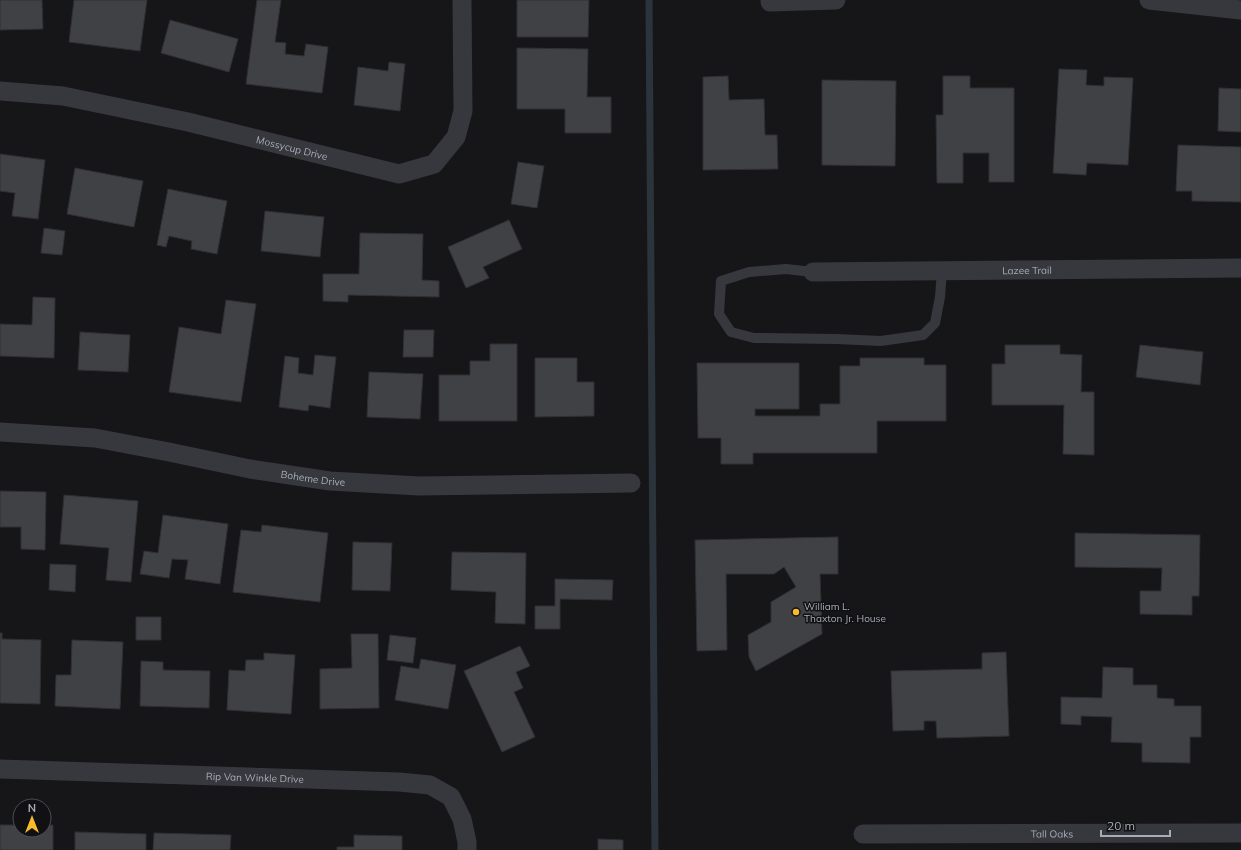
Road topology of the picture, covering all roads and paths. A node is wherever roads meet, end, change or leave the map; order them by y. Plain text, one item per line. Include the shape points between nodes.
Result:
1 (462, 0) edge
2 (836, 0) edge
3 (1149, 0) edge
4 (770, 2) dead end
5 (1241, 10) edge
6 (0, 91) edge
7 (1241, 268) edge
8 (942, 271) junction
9 (813, 272) joint
10 (0, 432) edge
11 (631, 483) dead end
12 (0, 769) edge
13 (1241, 833) edge
14 (864, 834) dead end
15 (467, 850) edge

1 - 6 street, Mossycup Drive via 463,111 456,137 434,164 399,174 188,122 63,96
2 - 4 street
3 - 5 street
7 - 8 street, Lazee Trail
8 - 9 street, Lazee Trail
8 - 9 lane via 935,323 923,335 881,341 754,338 731,332 719,314 721,280 749,272 786,269
10 - 11 street, Boheme Drive via 95,438 250,469 330,481 420,486
12 - 15 street, Rip Van Winkle Drive via 430,785 451,797 462,819
13 - 14 street, Tall Oaks

